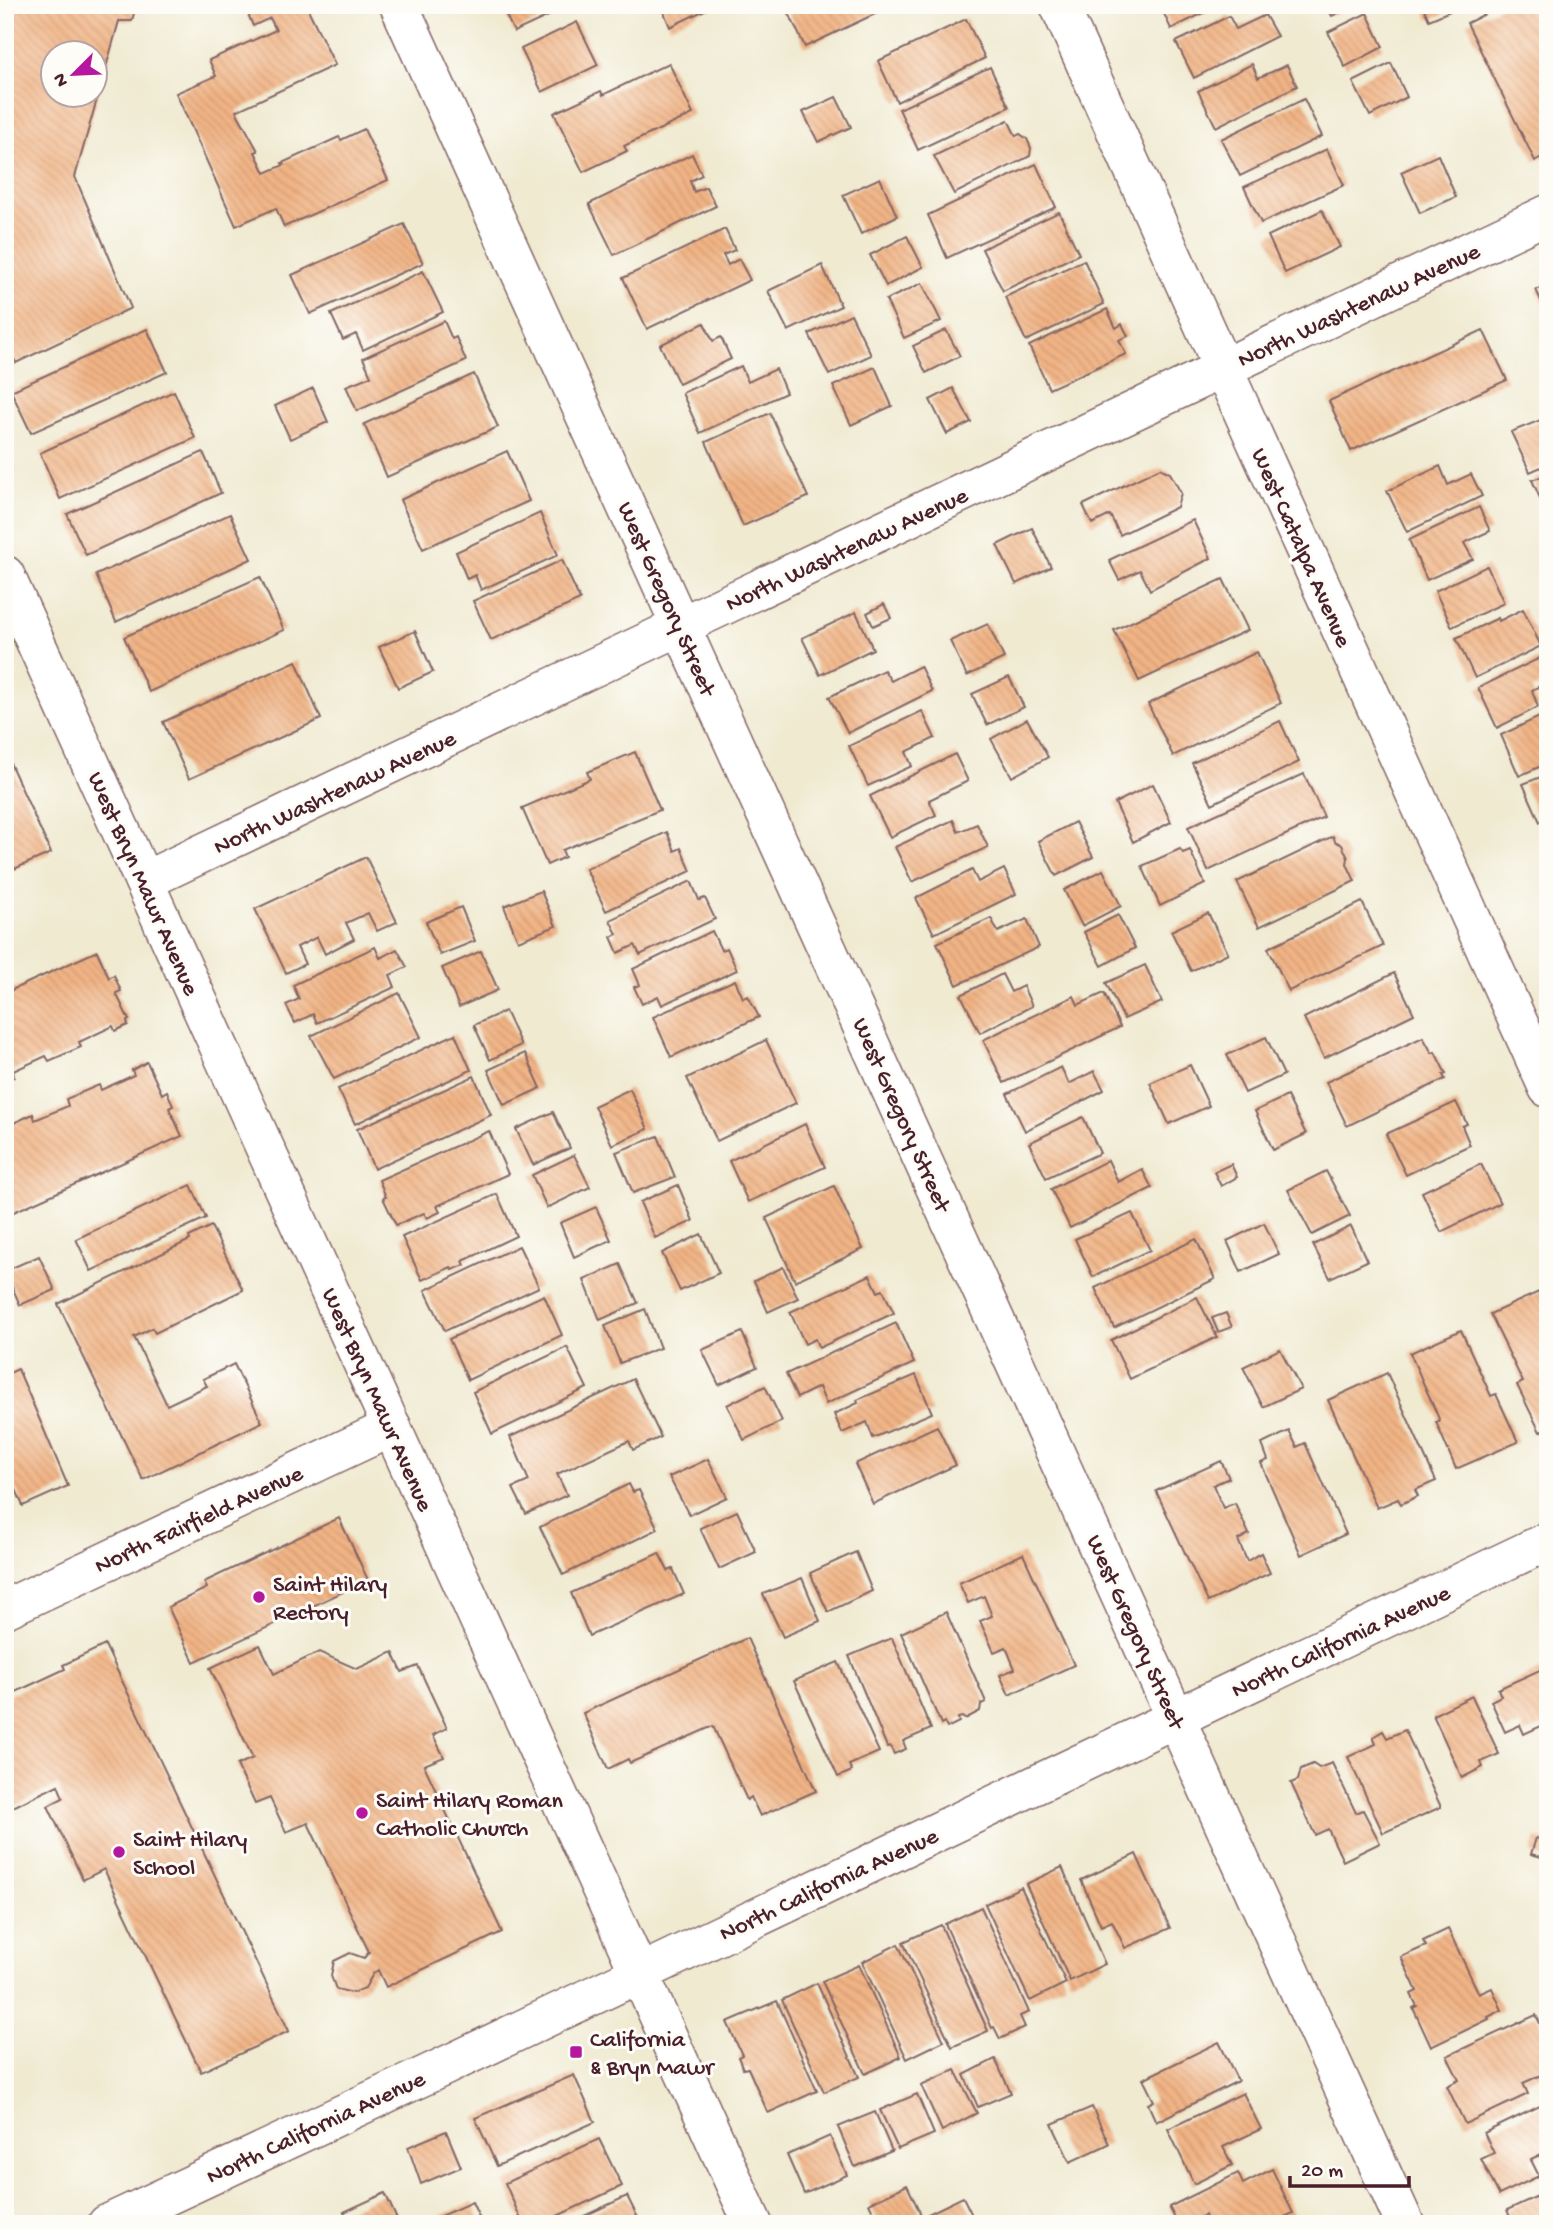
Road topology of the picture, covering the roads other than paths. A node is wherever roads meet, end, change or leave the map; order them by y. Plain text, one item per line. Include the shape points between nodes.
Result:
1 (399, 5) edge
2 (1059, 5) edge
3 (1548, 214) edge
4 (1223, 369) junction
5 (5, 575) edge
6 (681, 626) junction
7 (144, 881) junction
8 (1548, 1088) edge
9 (392, 1427) junction
10 (1548, 1541) edge
11 (5, 1609) edge
12 (1177, 1717) junction
13 (639, 1973) junction
14 (107, 2224) edge
15 (753, 2224) edge
16 (1405, 2224) edge

1 - 6 street, West Gregory Street
2 - 4 street, West Catalpa Avenue
3 - 4 street, North Washtenaw Avenue
4 - 6 street, North Washtenaw Avenue
4 - 8 street, West Catalpa Avenue
5 - 7 street, West Bryn Mawr Avenue
6 - 7 street, North Washtenaw Avenue
6 - 12 street, West Gregory Street
7 - 9 street, West Bryn Mawr Avenue
9 - 11 street, North Fairfield Avenue
9 - 13 street, West Bryn Mawr Avenue
10 - 12 street, North California Avenue
12 - 13 street, North California Avenue
12 - 16 street, West Gregory Street
13 - 14 street, North California Avenue
13 - 15 street, West Bryn Mawr Avenue

